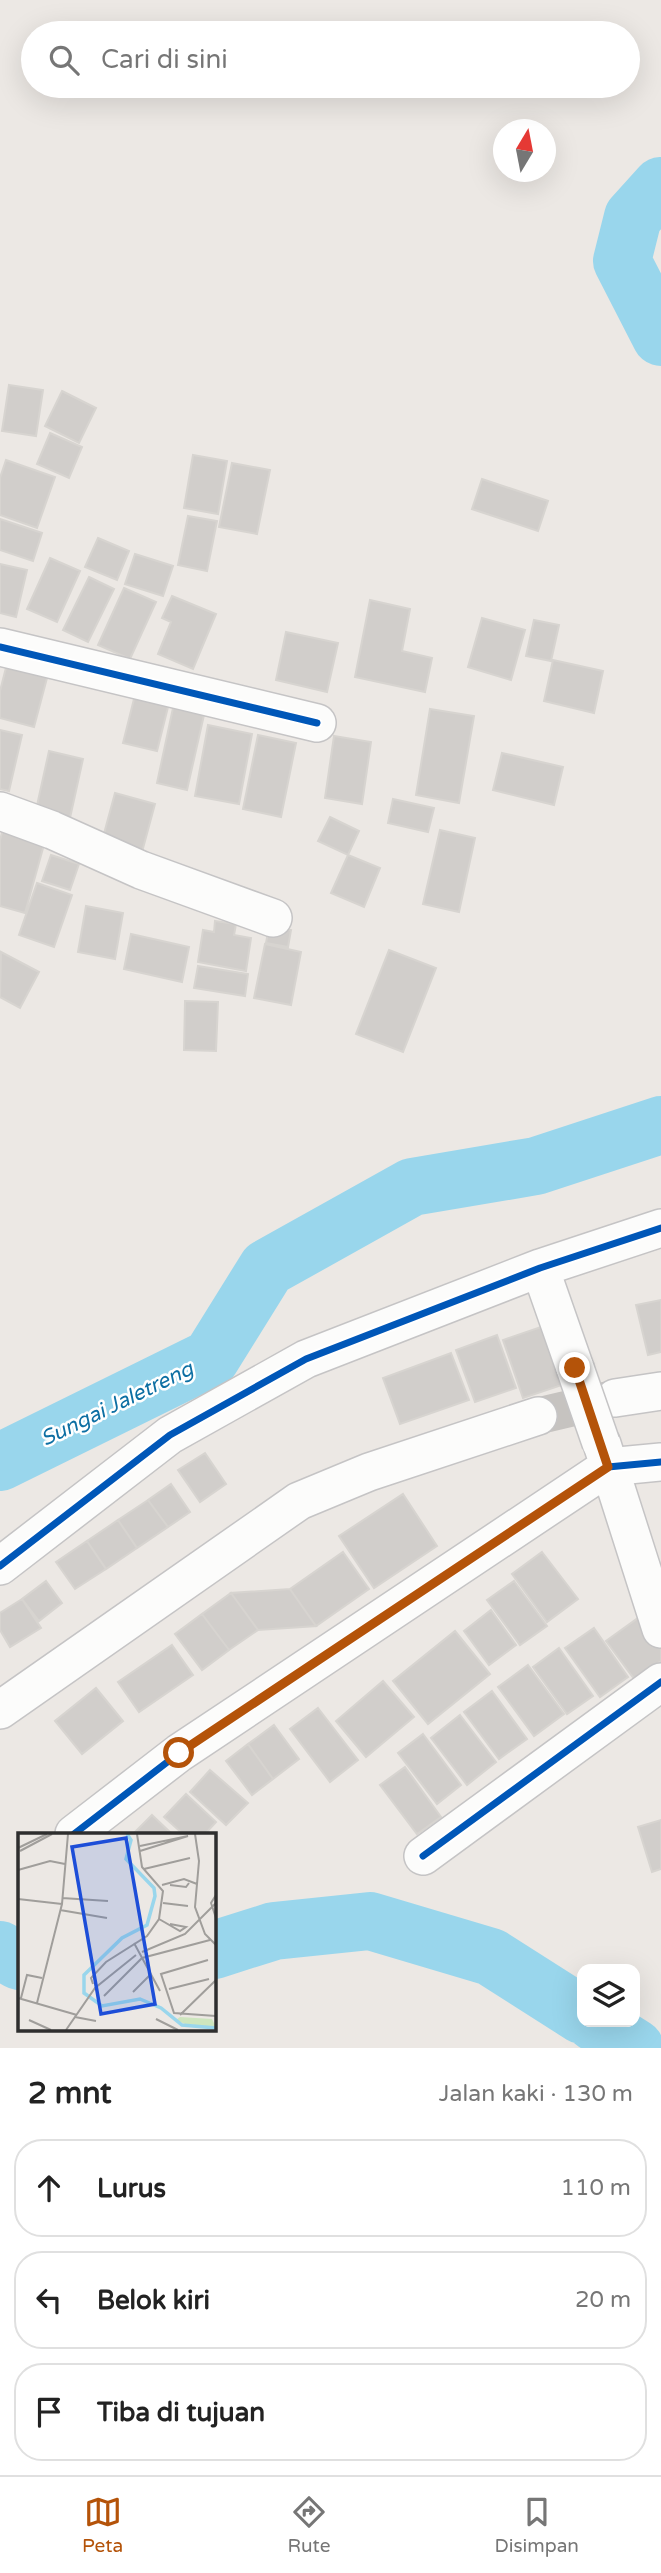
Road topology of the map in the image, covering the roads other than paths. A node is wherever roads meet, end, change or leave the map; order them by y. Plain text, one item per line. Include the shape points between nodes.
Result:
1 (0, 648) edge
2 (317, 723) dead end
3 (0, 811) edge
4 (274, 918) dead end
5 (661, 1228) edge
6 (540, 1268) junction
7 (661, 1391) edge
8 (615, 1398) tunnel mouth
9 (538, 1416) tunnel mouth
10 (605, 1455) junction
11 (661, 1462) edge
12 (0, 1566) edge
13 (661, 1629) edge
14 (661, 1682) edge
15 (0, 1710) edge
16 (77, 1833) edge
17 (423, 1856) dead end

1 - 2 street
3 - 4 street via 141,870
5 - 6 street
6 - 10 street, bridge
6 - 12 street via 306,1359 170,1435
7 - 8 street
9 - 15 street via 369,1472 299,1502
10 - 11 street
10 - 13 street
10 - 16 street via 179,1753
14 - 17 street

